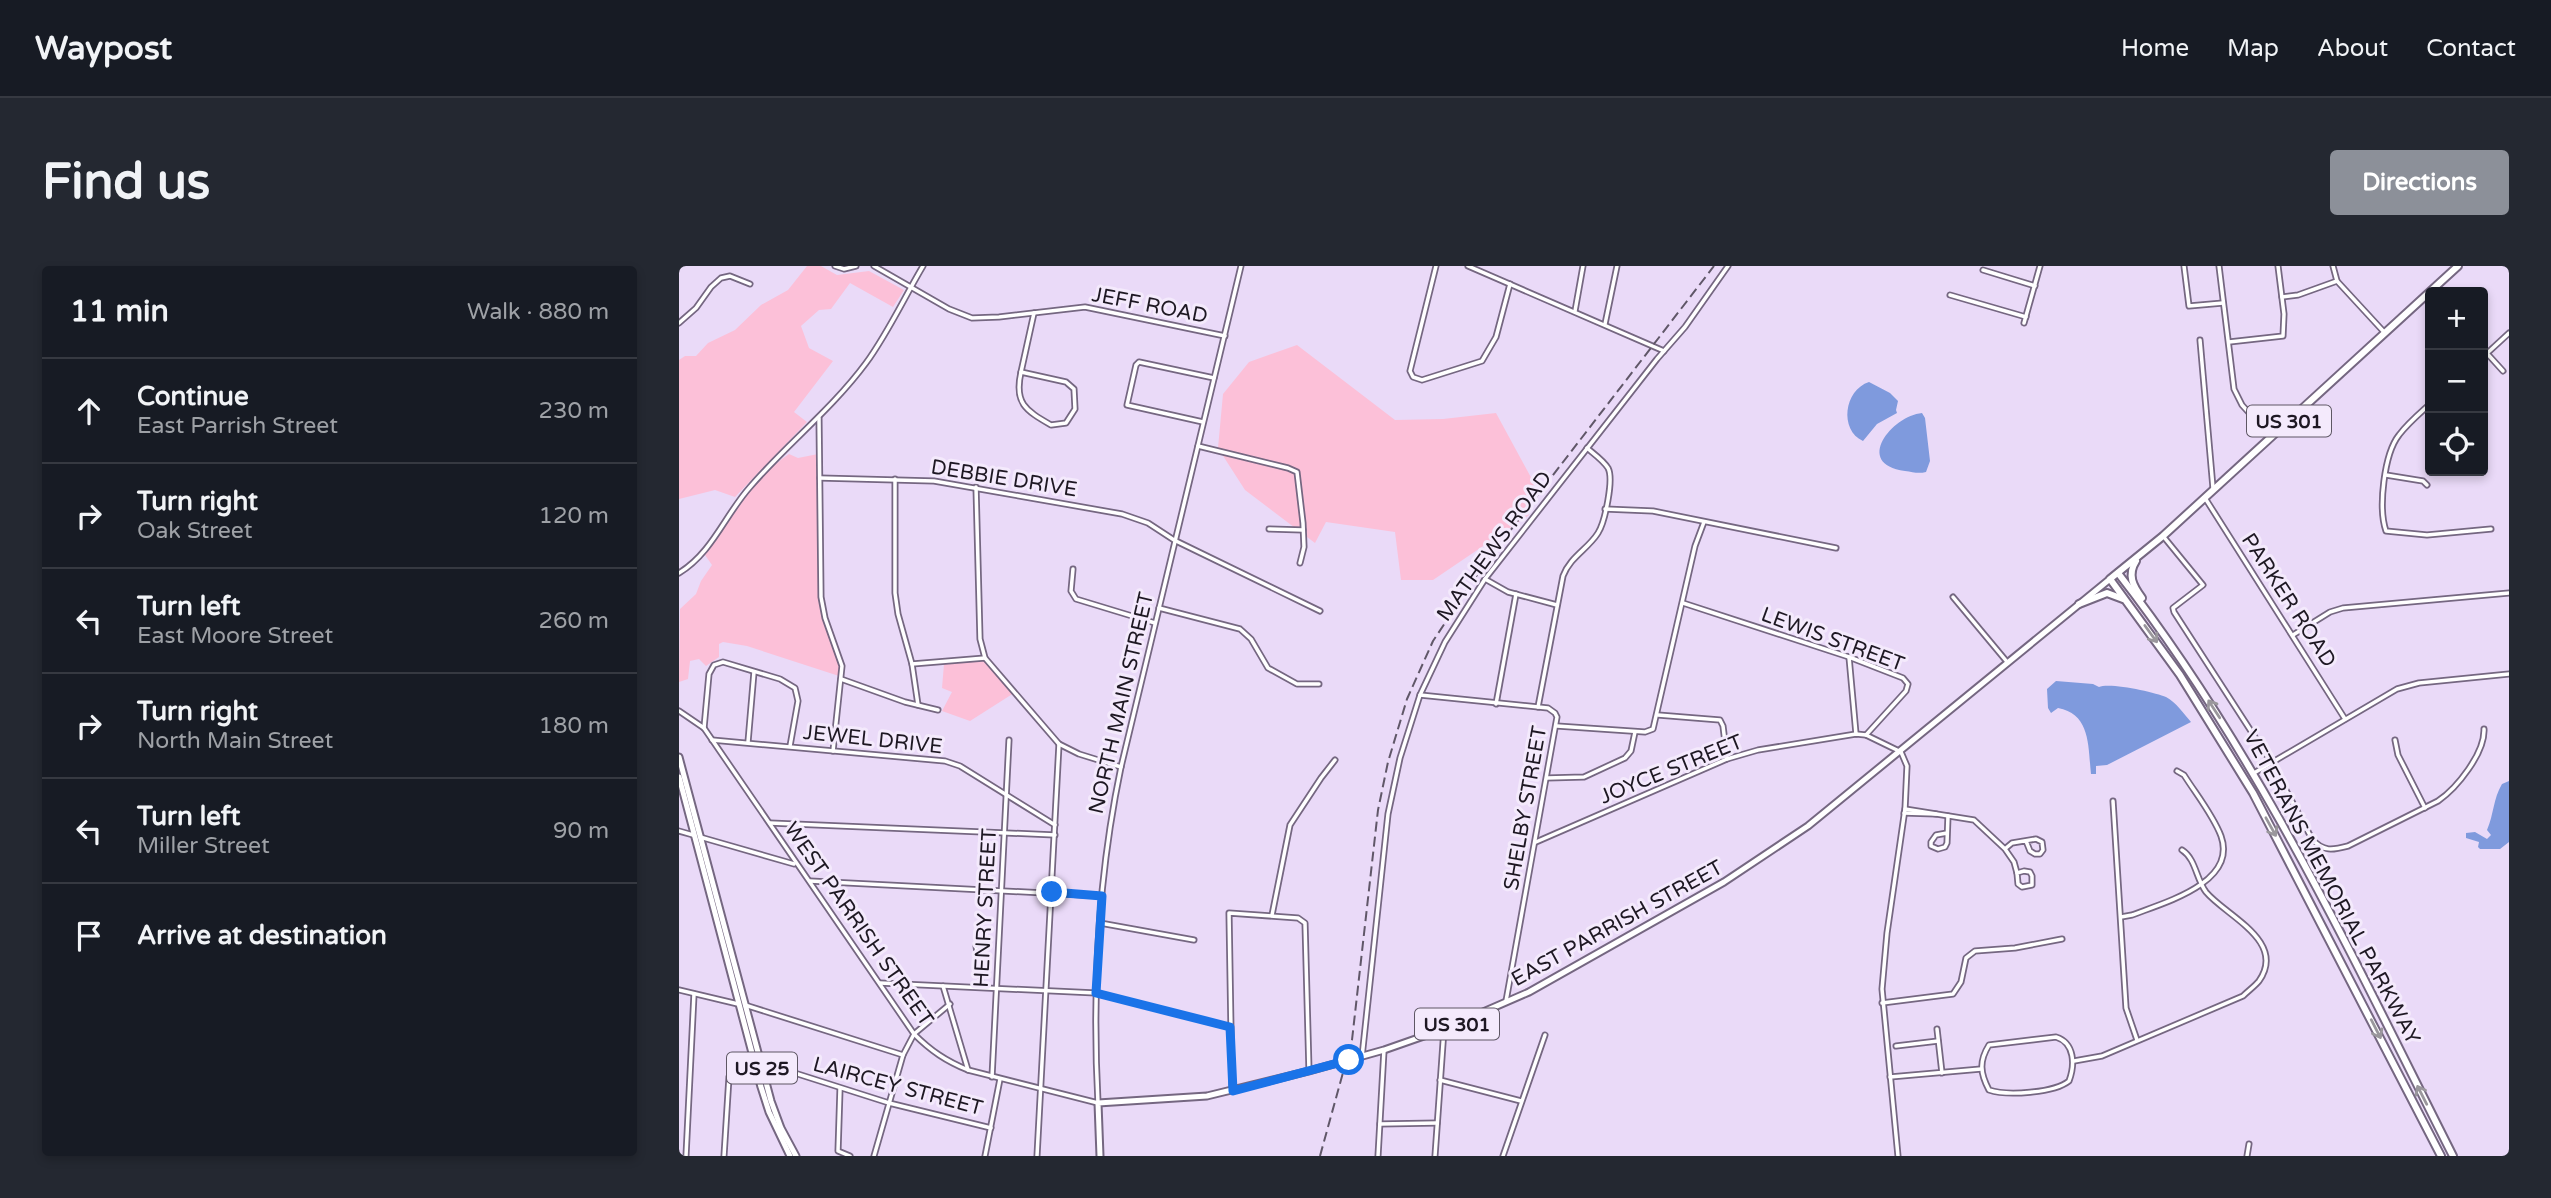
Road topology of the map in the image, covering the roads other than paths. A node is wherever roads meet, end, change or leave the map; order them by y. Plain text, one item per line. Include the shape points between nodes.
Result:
1 (835, 266) edge
2 (856, 266) edge
3 (874, 266) edge
4 (923, 266) edge
5 (1241, 266) edge
6 (1436, 266) edge
7 (1468, 266) edge
8 (1583, 266) edge
9 (1617, 266) edge
10 (1728, 266) edge
11 (2040, 266) edge
12 (2184, 266) edge
13 (2219, 266) edge
14 (2278, 266) edge
15 (2333, 266) edge
16 (2459, 266) edge
17 (1983, 270) dead end
18 (2337, 281) junction
19 (750, 284) dead end
20 (1510, 284) junction
21 (2035, 286) junction
22 (2436, 287) edge
23 (910, 288) junction
24 (1950, 295) dead end
25 (2282, 297) junction
26 (2425, 297) edge
27 (2223, 303) junction
28 (1575, 311) junction
29 (1034, 313) junction
30 (2026, 317) junction
31 (679, 323) edge
32 (2024, 323) dead end
33 (1605, 324) junction
34 (2384, 332) junction
35 (2509, 333) edge
36 (1225, 336) junction
37 (2200, 340) dead end
38 (2229, 342) junction
39 (1664, 351) junction
40 (2488, 352) edge
41 (2488, 358) edge
42 (1021, 372) junction
43 (2503, 372) dead end
44 (1214, 378) junction
45 (2425, 409) edge
46 (819, 416) junction
47 (1203, 422) junction
48 (2271, 437) junction
49 (1198, 446) junction
50 (1587, 448) junction
51 (2386, 475) junction
52 (820, 478) junction
53 (895, 479) junction
54 (2427, 485) dead end
55 (976, 487) junction
56 (2213, 491) junction
57 (2205, 498) junction
58 (1605, 509) junction
59 (1704, 522) junction
60 (1269, 529) dead end
61 (2491, 529) dead end
62 (1303, 530) junction
63 (2163, 536) junction
64 (1174, 540) junction
65 (1836, 548) dead end
66 (2137, 557) junction
67 (1300, 563) dead end
68 (1073, 569) dead end
69 (679, 573) edge
70 (2118, 573) junction
71 (1485, 579) junction
72 (2110, 579) junction
73 (2509, 593) edge
74 (1516, 594) junction
75 (1953, 597) dead end
76 (2126, 601) junction
77 (1683, 603) junction
78 (2079, 604) junction
79 (1557, 605) junction
80 (1159, 608) junction
81 (1320, 611) dead end
82 (1155, 623) junction
83 (2293, 635) junction
84 (2173, 647) junction
85 (1849, 657) junction
86 (985, 659) junction
87 (2008, 663) junction
88 (912, 664) junction
89 (754, 672) junction
90 (2509, 674) edge
91 (841, 679) junction
92 (1319, 684) dead end
93 (1420, 695) junction
94 (1496, 704) junction
95 (918, 705) junction
96 (1538, 707) junction
97 (938, 710) dead end
98 (679, 711) edge
99 (1657, 715) junction
100 (2345, 719) junction
101 (1557, 726) junction
102 (704, 728) junction
103 (2484, 729) dead end
104 (1635, 732) junction
105 (1856, 734) junction
106 (1866, 734) junction
107 (712, 740) junction
108 (1009, 740) dead end
109 (2395, 740) dead end
110 (748, 742) junction
111 (1059, 744) junction
112 (790, 746) junction
113 (833, 751) junction
114 (1901, 752) junction
115 (679, 757) edge
116 (1727, 759) junction
117 (1335, 760) dead end
118 (2271, 762) junction
119 (1121, 767) junction
120 (2177, 771) dead end
121 (2254, 773) junction
122 (679, 777) edge
123 (1547, 778) junction
124 (1006, 794) junction
125 (2113, 801) dead end
126 (2425, 808) junction
127 (1904, 811) junction
128 (1948, 815) junction
129 (769, 823) junction
130 (1055, 825) junction
131 (679, 831) edge
132 (1004, 832) junction
133 (1947, 833) junction
134 (1055, 835) junction
135 (699, 837) junction
136 (2026, 841) junction
137 (1536, 842) junction
138 (2005, 849) junction
139 (2182, 850) dead end
140 (796, 864) junction
141 (2017, 873) junction
142 (810, 881) junction
143 (2202, 885) junction
144 (1002, 890) junction
145 (1052, 892) junction
146 (1102, 896) junction
147 (1272, 915) junction
148 (2121, 917) junction
149 (1100, 923) junction
150 (2061, 939) dead end
151 (1194, 940) dead end
152 (976, 946) dead end
153 (879, 983) junction
154 (943, 986) junction
155 (982, 987) junction
156 (997, 988) junction
157 (679, 990) edge
158 (1047, 991) junction
159 (1096, 993) junction
160 (694, 994) junction
161 (1506, 1003) junction
162 (1882, 1003) junction
163 (950, 1004) junction
164 (743, 1005) junction
165 (1230, 1027) junction
166 (1444, 1030) junction
167 (1937, 1030) dead end
168 (914, 1034) junction
169 (1545, 1035) dead end
170 (2137, 1040) junction
171 (1938, 1041) junction
172 (1896, 1046) dead end
173 (1384, 1050) junction
174 (903, 1055) junction
175 (1362, 1056) junction
176 (2074, 1061) junction
177 (759, 1065) junction
178 (1981, 1069) junction
179 (968, 1070) junction
180 (1308, 1072) junction
181 (1942, 1073) junction
182 (992, 1077) junction
183 (1890, 1077) junction
184 (1000, 1079) junction
185 (1440, 1080) junction
186 (840, 1089) junction
187 (1042, 1090) junction
188 (1233, 1091) junction
189 (1521, 1101) junction
190 (1098, 1102) junction
191 (889, 1103) junction
192 (1437, 1123) junction
193 (1380, 1124) junction
194 (991, 1128) junction
195 (2249, 1144) dead end
196 (686, 1156) edge
197 (724, 1156) edge
198 (790, 1156) edge
199 (796, 1156) edge
200 (850, 1156) edge
201 (874, 1156) edge
202 (985, 1156) edge
203 (1037, 1156) edge
204 (1100, 1156) edge
205 (1378, 1156) edge
206 (1435, 1156) edge
207 (1503, 1156) edge
208 (1898, 1156) edge
209 (2247, 1156) edge
210 (2441, 1156) edge
211 (2453, 1156) edge

1 - 2 street
3 - 23 street, JEFF ROAD
4 - 23 street
5 - 36 street, NORTH MAIN STREET
6 - 20 street via 1410,371 1422,380 1482,361 1496,337
7 - 20 street
8 - 28 street
9 - 33 street
10 - 39 street, MATHEWS ROAD
11 - 21 street
12 - 27 street via 2189,306
13 - 27 street
14 - 25 street
15 - 18 street
16 - 22 highway, US 301
17 - 21 street
18 - 25 street
18 - 34 street
19 - 31 street via 730,276 721,278
20 - 28 street
21 - 30 street
23 - 29 street, JEFF ROAD via 972,318
23 - 46 street via 867,362
24 - 30 street
25 - 38 street via 2283,336
26 - 34 highway, US 301
27 - 38 street
28 - 33 street
29 - 36 street, JEFF ROAD via 1097,308
29 - 42 street
30 - 32 street
33 - 39 street
34 - 48 highway, US 301
35 - 40 street
36 - 44 street, NORTH MAIN STREET
37 - 56 street
38 - 48 street via 2238,398
39 - 50 street, MATHEWS ROAD
41 - 43 street
42 - 42 street via 1017,393 1022,402 1051,425 1066,423 1075,409 1073,389 1066,382
44 - 47 street, NORTH MAIN STREET
44 - 47 street via 1136,365 1127,405
45 - 51 street via 2397,436
46 - 52 street
46 - 69 street via 749,488 698,559
47 - 49 street, NORTH MAIN STREET
48 - 56 highway, US 301
49 - 62 street via 1297,472
49 - 64 street, NORTH MAIN STREET
50 - 58 street via 1609,472
50 - 71 street, MATHEWS ROAD
51 - 54 street
51 - 61 street via 2381,512 2386,530 2427,535
52 - 53 street, DEBBIE DRIVE
52 - 91 street via 821,597 842,666
53 - 55 street, DEBBIE DRIVE
53 - 88 street via 895,593
55 - 64 street, DEBBIE DRIVE via 1122,514 1149,523
55 - 86 street via 980,639
56 - 57 highway, US 301
57 - 63 highway, US 301
57 - 83 street, PARKER ROAD
58 - 59 street via 1653,511
58 - 79 street via 1598,533 1565,570
59 - 65 street
59 - 77 street
60 - 62 street
62 - 67 street
63 - 66 highway, US 301
63 - 118 street via 2203,585 2173,608 2174,612
64 - 80 street, NORTH MAIN STREET
64 - 81 street, DEBBIE DRIVE
66 - 70 highway, US 301
66 - 84 highway via 2131,581
68 - 82 street via 1071,591 1076,599
70 - 72 highway, US 301
70 - 84 highway, VETERANS MEMORIAL PARKWAY
71 - 74 street
71 - 93 street, MATHEWS ROAD via 1445,642
72 - 76 highway, VETERANS MEMORIAL PARKWAY
72 - 78 main road, US 301
73 - 83 street via 2343,608
74 - 79 street
74 - 94 street
75 - 87 street
76 - 78 highway via 2107,593
76 -> 210 highway, VETERANS MEMORIAL PARKWAY via 2180,675 2253,793
77 - 85 street, LEWIS STREET
77 - 99 street
78 - 87 main road, US 301
79 - 96 street
80 - 82 street, NORTH MAIN STREET
80 - 92 street via 1240,629 1268,668 1297,684
82 - 119 street, NORTH MAIN STREET
83 - 100 street, PARKER ROAD
121 -> 84 highway, VETERANS MEMORIAL PARKWAY
85 - 105 street
85 - 106 street, LEWIS STREET via 1908,684
86 - 88 street
86 - 111 street
87 - 114 main road, US 301
88 - 95 street
89 - 102 street via 723,662 714,665 709,674
89 - 110 street
89 - 112 street via 791,684 797,694
90 - 100 street via 2406,686
91 - 95 street
91 - 113 street
93 - 94 street, SHELBY STREET
93 - 175 street, MATHEWS ROAD via 1390,802
94 - 96 street, SHELBY STREET
95 - 97 street
96 - 101 street, SHELBY STREET via 1555,713
98 - 102 street, WEST PARRISH STREET
99 - 104 street via 1651,731
99 - 116 street via 1720,720
100 - 118 street
101 - 104 street
101 - 123 street, SHELBY STREET
102 - 107 street, WEST PARRISH STREET
103 - 126 street via 2484,741 2459,783
104 - 123 street via 1625,758 1584,777
105 - 106 street, JOYCE STREET
105 - 116 street, JOYCE STREET
106 - 114 street, JOYCE STREET
107 - 110 street, JEWEL DRIVE
107 - 129 street, WEST PARRISH STREET
108 - 124 street, HENRY STREET
109 - 126 street via 2397,755
110 - 112 street, JEWEL DRIVE
111 - 119 street
111 - 130 street
112 - 113 street, JEWEL DRIVE
113 - 124 street, JEWEL DRIVE via 945,761
114 - 127 street via 1907,766
114 - 161 main road, EAST PARRISH STREET / US 301 via 1781,846
115 - 135 main road, US 25
116 - 137 street, JOYCE STREET
117 - 147 street via 1290,825
118 - 121 street
118 - 126 street via 2320,847 2348,846
119 - 146 street, NORTH MAIN STREET
120 - 143 street via 2184,775 2223,842 2220,864
211 -> 121 highway, VETERANS MEMORIAL PARKWAY
122 - 135 main road, US 25
123 - 137 street, SHELBY STREET
124 - 130 street, JEWEL DRIVE
124 - 132 street, HENRY STREET
125 - 148 street
127 - 128 street
127 - 162 street
128 - 133 street
128 - 138 street via 1974,820
129 - 132 street
129 - 140 street, WEST PARRISH STREET
130 - 134 street
131 - 135 street
132 - 134 street
132 - 144 street, HENRY STREET
133 - 133 street via 1936,835 1931,846 1943,849
134 - 145 street
135 - 140 street
135 - 164 main road, US 25
136 - 136 street via 2035,855 2043,850 2040,839
136 - 138 street
137 - 161 street, SHELBY STREET
138 - 141 street
139 - 143 street via 2189,855
140 - 142 street, WEST PARRISH STREET
141 - 141 street via 2018,884 2032,885 2030,873
142 - 144 street
142 - 153 street, WEST PARRISH STREET
143 - 148 street
143 - 170 street via 2255,934 2264,948 2265,967 2259,981 2243,996
144 - 145 street
144 - 156 street, HENRY STREET
145 - 146 street
145 - 158 street
146 - 149 street, NORTH MAIN STREET
147 - 165 street via 1229,913
147 - 180 street via 1305,923
148 - 170 street via 2126,1008
149 - 151 street
149 - 159 street, NORTH MAIN STREET
150 - 162 street via 1975,951 1966,958 1953,994
152 - 155 street
153 - 154 street
153 - 168 street, WEST PARRISH STREET
154 - 155 street
154 - 163 street
155 - 156 street
156 - 158 street
156 - 182 street, HENRY STREET
157 - 160 street
158 - 159 street
158 - 187 street
159 - 165 street
159 - 190 street, NORTH MAIN STREET
160 - 164 street
160 - 196 street
161 - 166 main road, EAST PARRISH STREET / US 301
162 - 183 street
163 - 168 street
163 - 179 street
164 - 174 street
164 - 177 main road, US 25
165 - 188 street
166 - 173 main road, EAST PARRISH STREET / US 301
166 - 185 street
167 - 171 street
168 - 174 street
168 - 179 street, WEST PARRISH STREET via 937,1055
169 - 189 street
170 - 176 street via 2102,1056
171 - 172 street
171 - 181 street
173 - 175 main road, EAST PARRISH STREET / US 301
173 - 193 street
174 - 191 street
175 - 180 main road, EAST PARRISH STREET / US 301
176 - 178 street via 2068,1045 2056,1037 1989,1045
176 - 178 street via 2069,1082 2061,1088 2000,1094 1989,1090
177 - 186 street, LAIRCEY STREET
177 - 197 street via 733,1070 729,1077
177 - 198 main road, US 25 via 769,1112
177 - 199 main road, US 25
178 - 181 street
179 - 182 street, WEST PARRISH STREET
180 - 188 main road, EAST PARRISH STREET / US 301
181 - 183 street
182 - 184 street, WEST PARRISH STREET
183 - 208 street
184 - 187 street, WEST PARRISH STREET
184 - 194 street
185 - 189 street
185 - 192 street
186 - 191 street, LAIRCEY STREET
186 - 200 street via 838,1151
187 - 190 street, WEST PARRISH STREET
187 - 203 street
188 - 190 main road, EAST PARRISH STREET / US 301
189 - 207 street
190 - 204 main road, NORTH MAIN STREET
191 - 194 street, LAIRCEY STREET
191 - 201 street
192 - 193 street
192 - 206 street
193 - 205 street
194 - 202 street
195 - 209 street

